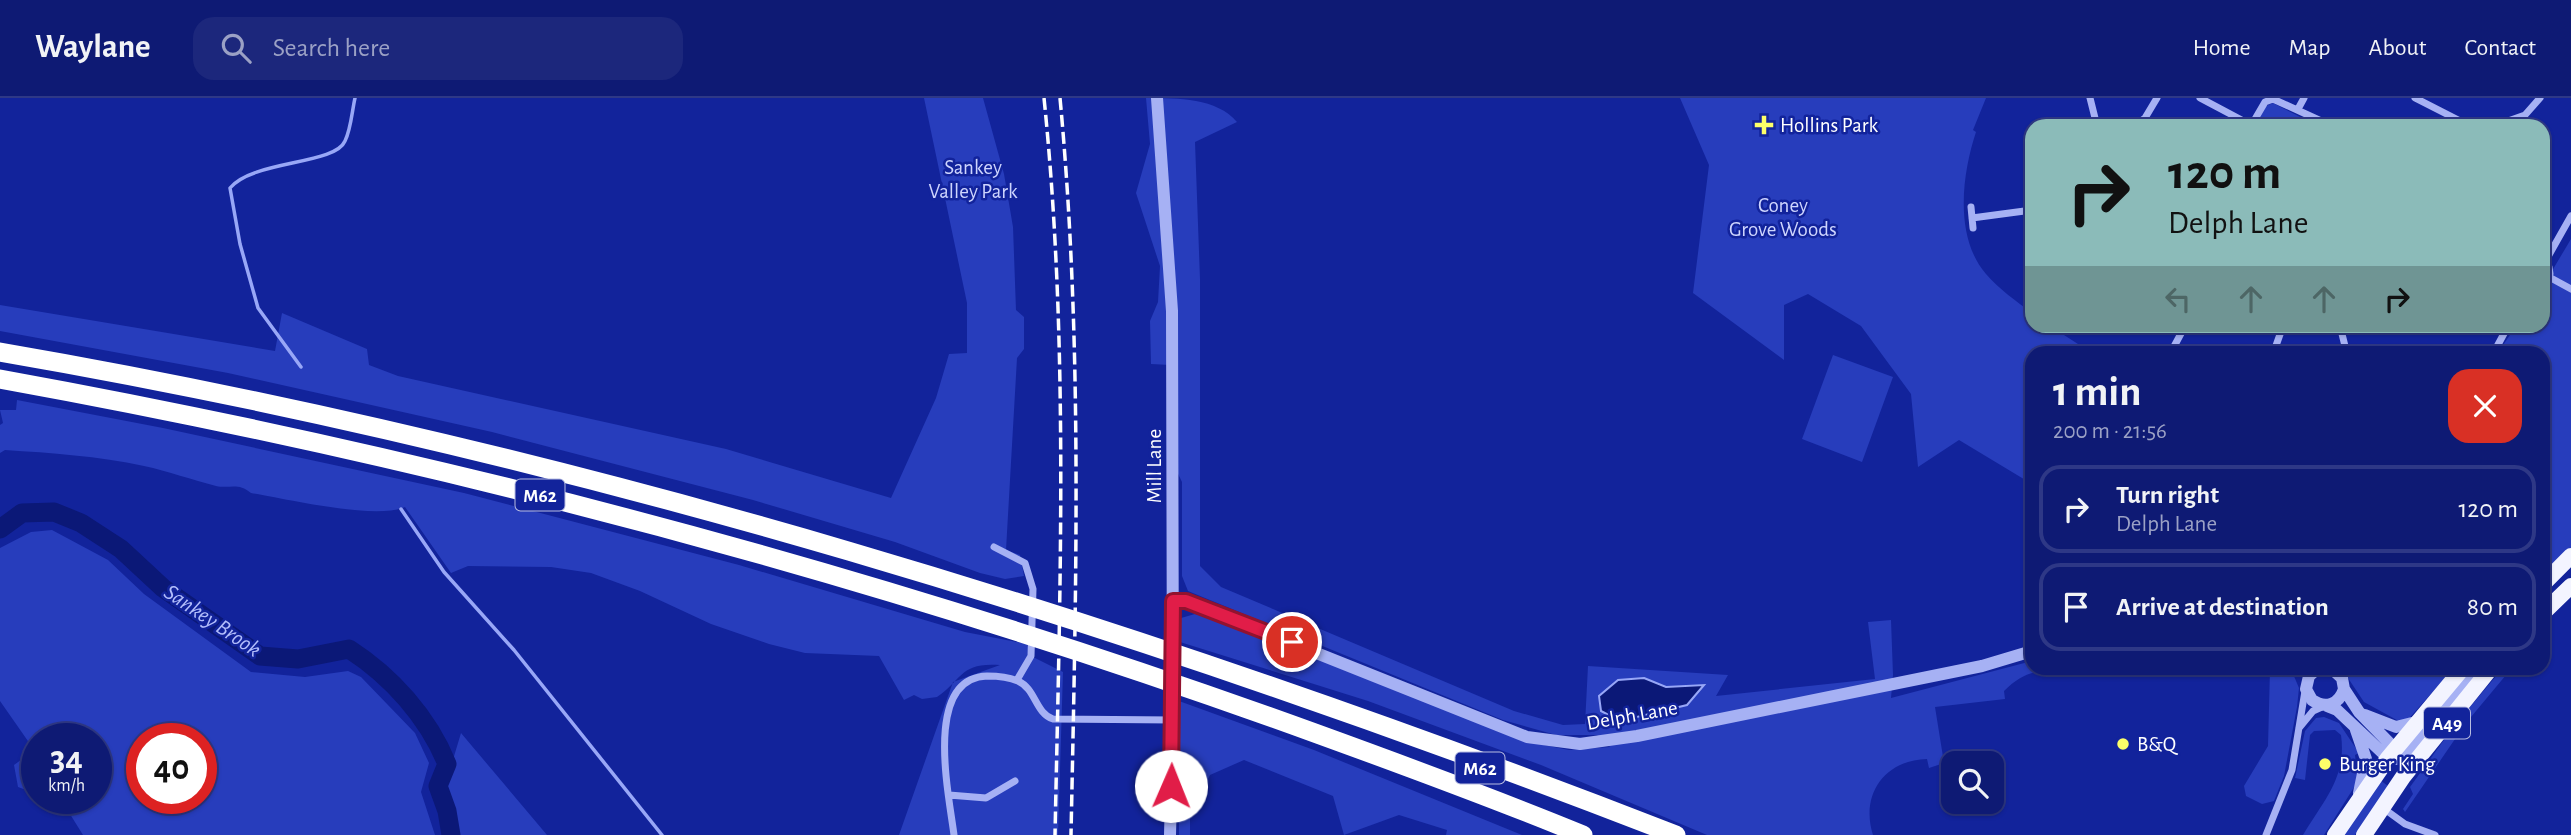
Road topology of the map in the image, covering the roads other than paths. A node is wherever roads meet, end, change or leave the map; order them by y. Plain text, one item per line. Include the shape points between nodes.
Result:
1 (1157, 98) edge
2 (2090, 98) edge
3 (2157, 98) edge
4 (2200, 98) edge
5 (2304, 98) edge
6 (2540, 98) edge
7 (2418, 99) edge
8 (2298, 109) junction
9 (2094, 119) edge
10 (2144, 119) edge
11 (2240, 119) edge
12 (2254, 119) edge
13 (2317, 119) edge
14 (2457, 119) edge
15 (2518, 119) edge
16 (1971, 207) dead end
17 (2025, 211) edge
18 (2571, 216) edge
19 (1972, 218) junction
20 (1973, 228) dead end
21 (2550, 251) edge
22 (2550, 281) edge
23 (2571, 289) edge
24 (0, 352) edge
25 (0, 379) edge
26 (994, 547) dead end
27 (2571, 556) edge
28 (2550, 577) edge
29 (2571, 586) edge
30 (1173, 601) junction
31 (2550, 606) edge
32 (2025, 653) edge
33 (2301, 675) edge
34 (2310, 675) edge
35 (2339, 675) edge
36 (2457, 675) edge
37 (2478, 675) edge
38 (2483, 675) edge
39 (1017, 680) junction
40 (2306, 688) junction
41 (2344, 690) junction
42 (1315, 703) junction
43 (2325, 706) junction
44 (2359, 712) junction
45 (1173, 720) junction
46 (2416, 722) junction
47 (2354, 727) junction
48 (2299, 729) junction
49 (1311, 732) junction
50 (2395, 755) junction
51 (2403, 777) junction
52 (1015, 781) dead end
53 (949, 795) junction
54 (2355, 803) junction
55 (2382, 807) junction
56 (954, 835) edge
57 (1170, 835) edge
58 (1552, 835) edge
59 (1583, 835) edge
60 (1644, 835) edge
61 (1676, 835) edge
62 (2266, 835) edge
63 (2335, 835) edge
64 (2364, 835) edge
65 (2435, 835) edge

1 - 30 street, Mill Lane via 1170,256
2 - 9 street
3 - 10 street
4 - 11 street
5 - 8 street
6 - 15 street
7 - 14 street
8 - 12 street via 2278,99 2269,100
8 - 13 street
16 - 19 street
17 - 19 street
18 - 21 street
19 - 20 street
22 - 23 street
24 - 42 highway, M62 via 264,401 553,468 780,529 1010,599
25 - 49 highway, M62 via 316,442 726,544 1010,628
26 - 39 street via 1025,562 1033,589 1031,656
27 - 28 main road
29 - 31 main road
30 - 32 street, Delph Lane via 1186,601 1510,731 1564,743 1637,736 1982,666
30 - 45 street, Mill Lane
33 - 40 street
34 - 40 street
35 - 41 street
36 - 46 main road, A49
37 - 50 street
38 - 51 main road, A49
39 - 45 street via 1027,686 1046,717
39 - 53 street via 995,676 970,679 954,694 946,730
40 - 43 street via 2312,700
40 - 48 street
41 - 43 street via 2336,702
41 - 44 street
42 - 60 highway, M62
42 - 61 highway via 1454,749
43 - 47 street via 2337,710
43 - 48 street via 2314,711
44 - 46 street via 2396,727
44 - 50 street
45 - 57 street, Mill Lane
46 - 50 main road, A49
47 - 50 street
47 - 54 street via 2366,759
48 - 62 street via 2292,770
49 - 58 highway
49 - 59 highway, M62 via 1448,780
50 - 51 street via 2406,767
50 - 54 main road, A49
51 - 55 main road, A49
52 - 53 street via 986,798
53 - 56 street
54 - 63 main road, A49
55 - 64 main road, A49
55 - 65 street via 2405,824

